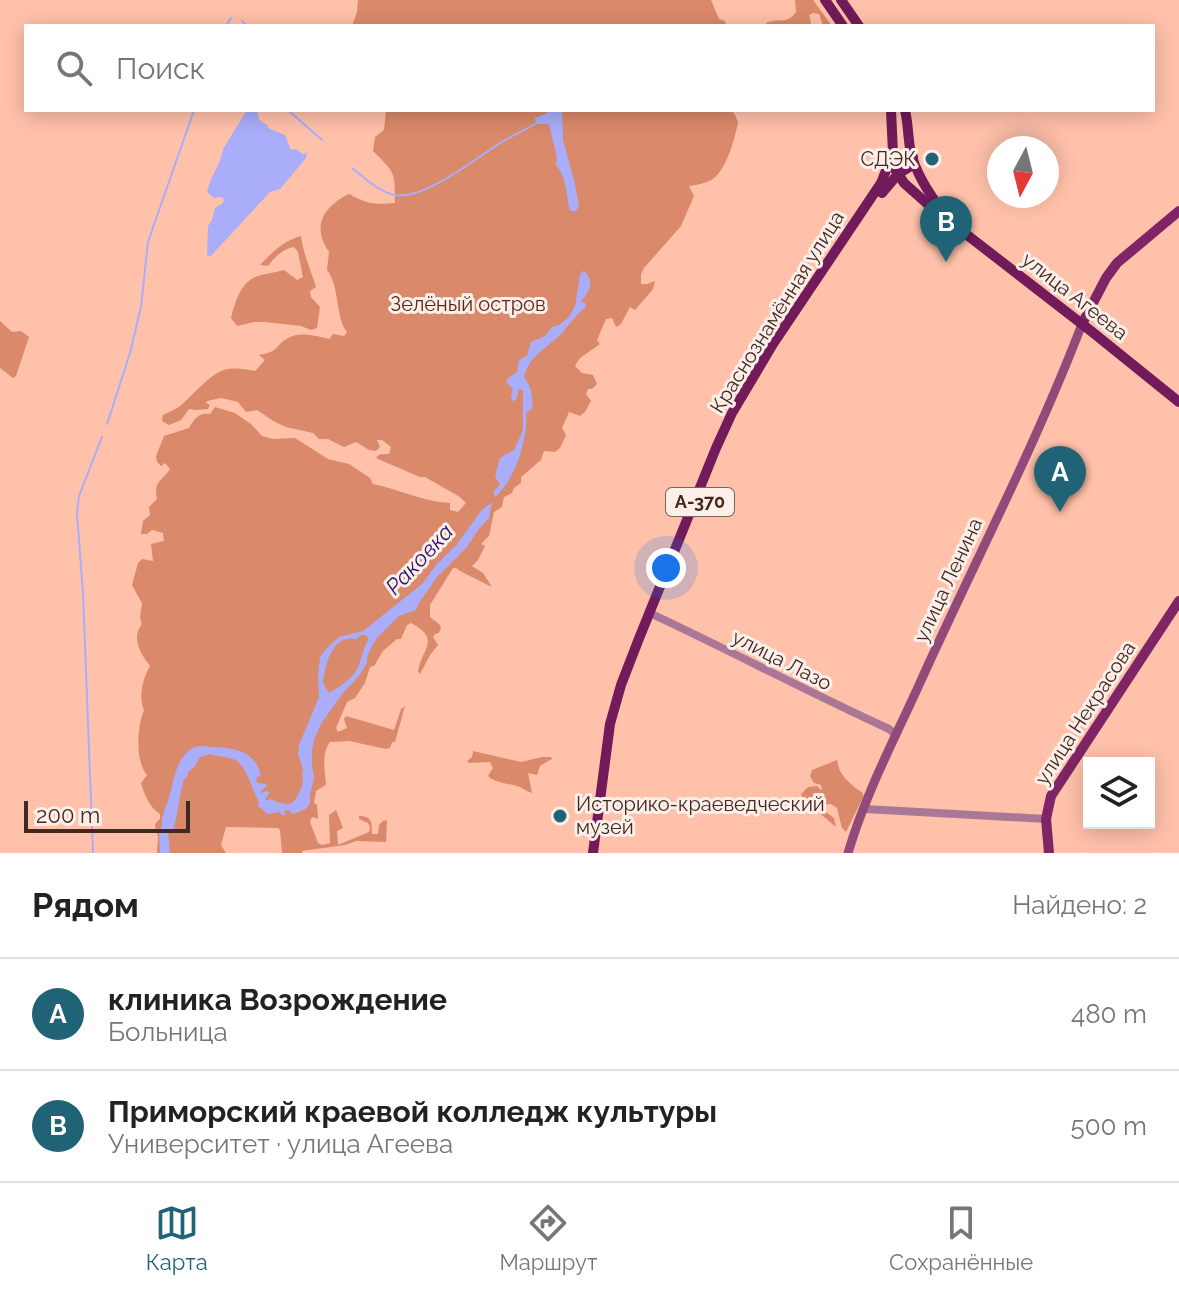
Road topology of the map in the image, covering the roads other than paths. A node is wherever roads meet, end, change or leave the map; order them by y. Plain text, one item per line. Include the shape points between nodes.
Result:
1 (825, 0) edge
2 (841, 0) edge
3 (842, 24) edge
4 (858, 24) edge
5 (891, 112) edge
6 (905, 112) edge
7 (911, 154) junction
8 (892, 156) junction
9 (898, 174) junction
10 (1179, 211) edge
11 (948, 218) junction
12 (1082, 324) junction
13 (1179, 402) edge
14 (731, 422) junction
15 (675, 556) junction
16 (1179, 601) edge
17 (654, 615) junction
18 (624, 686) junction
19 (896, 735) junction
20 (865, 809) junction
21 (1046, 819) junction
22 (595, 853) edge
23 (848, 853) edge
24 (1049, 853) edge

1 - 3 highway
2 - 4 highway
5 - 8 highway
6 - 7 highway, улица Агеева
7 - 8 highway via 902,148
7 - 9 highway, А-370 via 911,166
7 - 11 highway, улица Агеева
8 - 9 highway
8 - 14 highway, Краснознамённая улица / А-370 via 881,183 773,344
9 - 11 highway, улица Агеева
9 - 14 highway, Краснознамённая улица / А-370
10 - 12 main road via 1117,263
11 - 12 highway, улица Агеева
12 - 13 highway, улица Агеева
12 - 19 main road, улица Ленина
14 - 15 highway, Краснознамённая улица / А-370
15 - 17 highway, Краснознамённая улица / А-370
15 - 18 highway, Краснознамённая улица / А-370
16 - 21 main road, улица Некрасова via 1051,796
17 - 18 highway, Краснознамённая улица / А-370
17 - 19 street, улица Лазо
18 - 22 highway, Краснознамённая улица / А-370 via 610,724
19 - 20 main road, улица Ленина
20 - 21 street
20 - 23 main road, улица Ленина
21 - 24 main road, улица Некрасова

